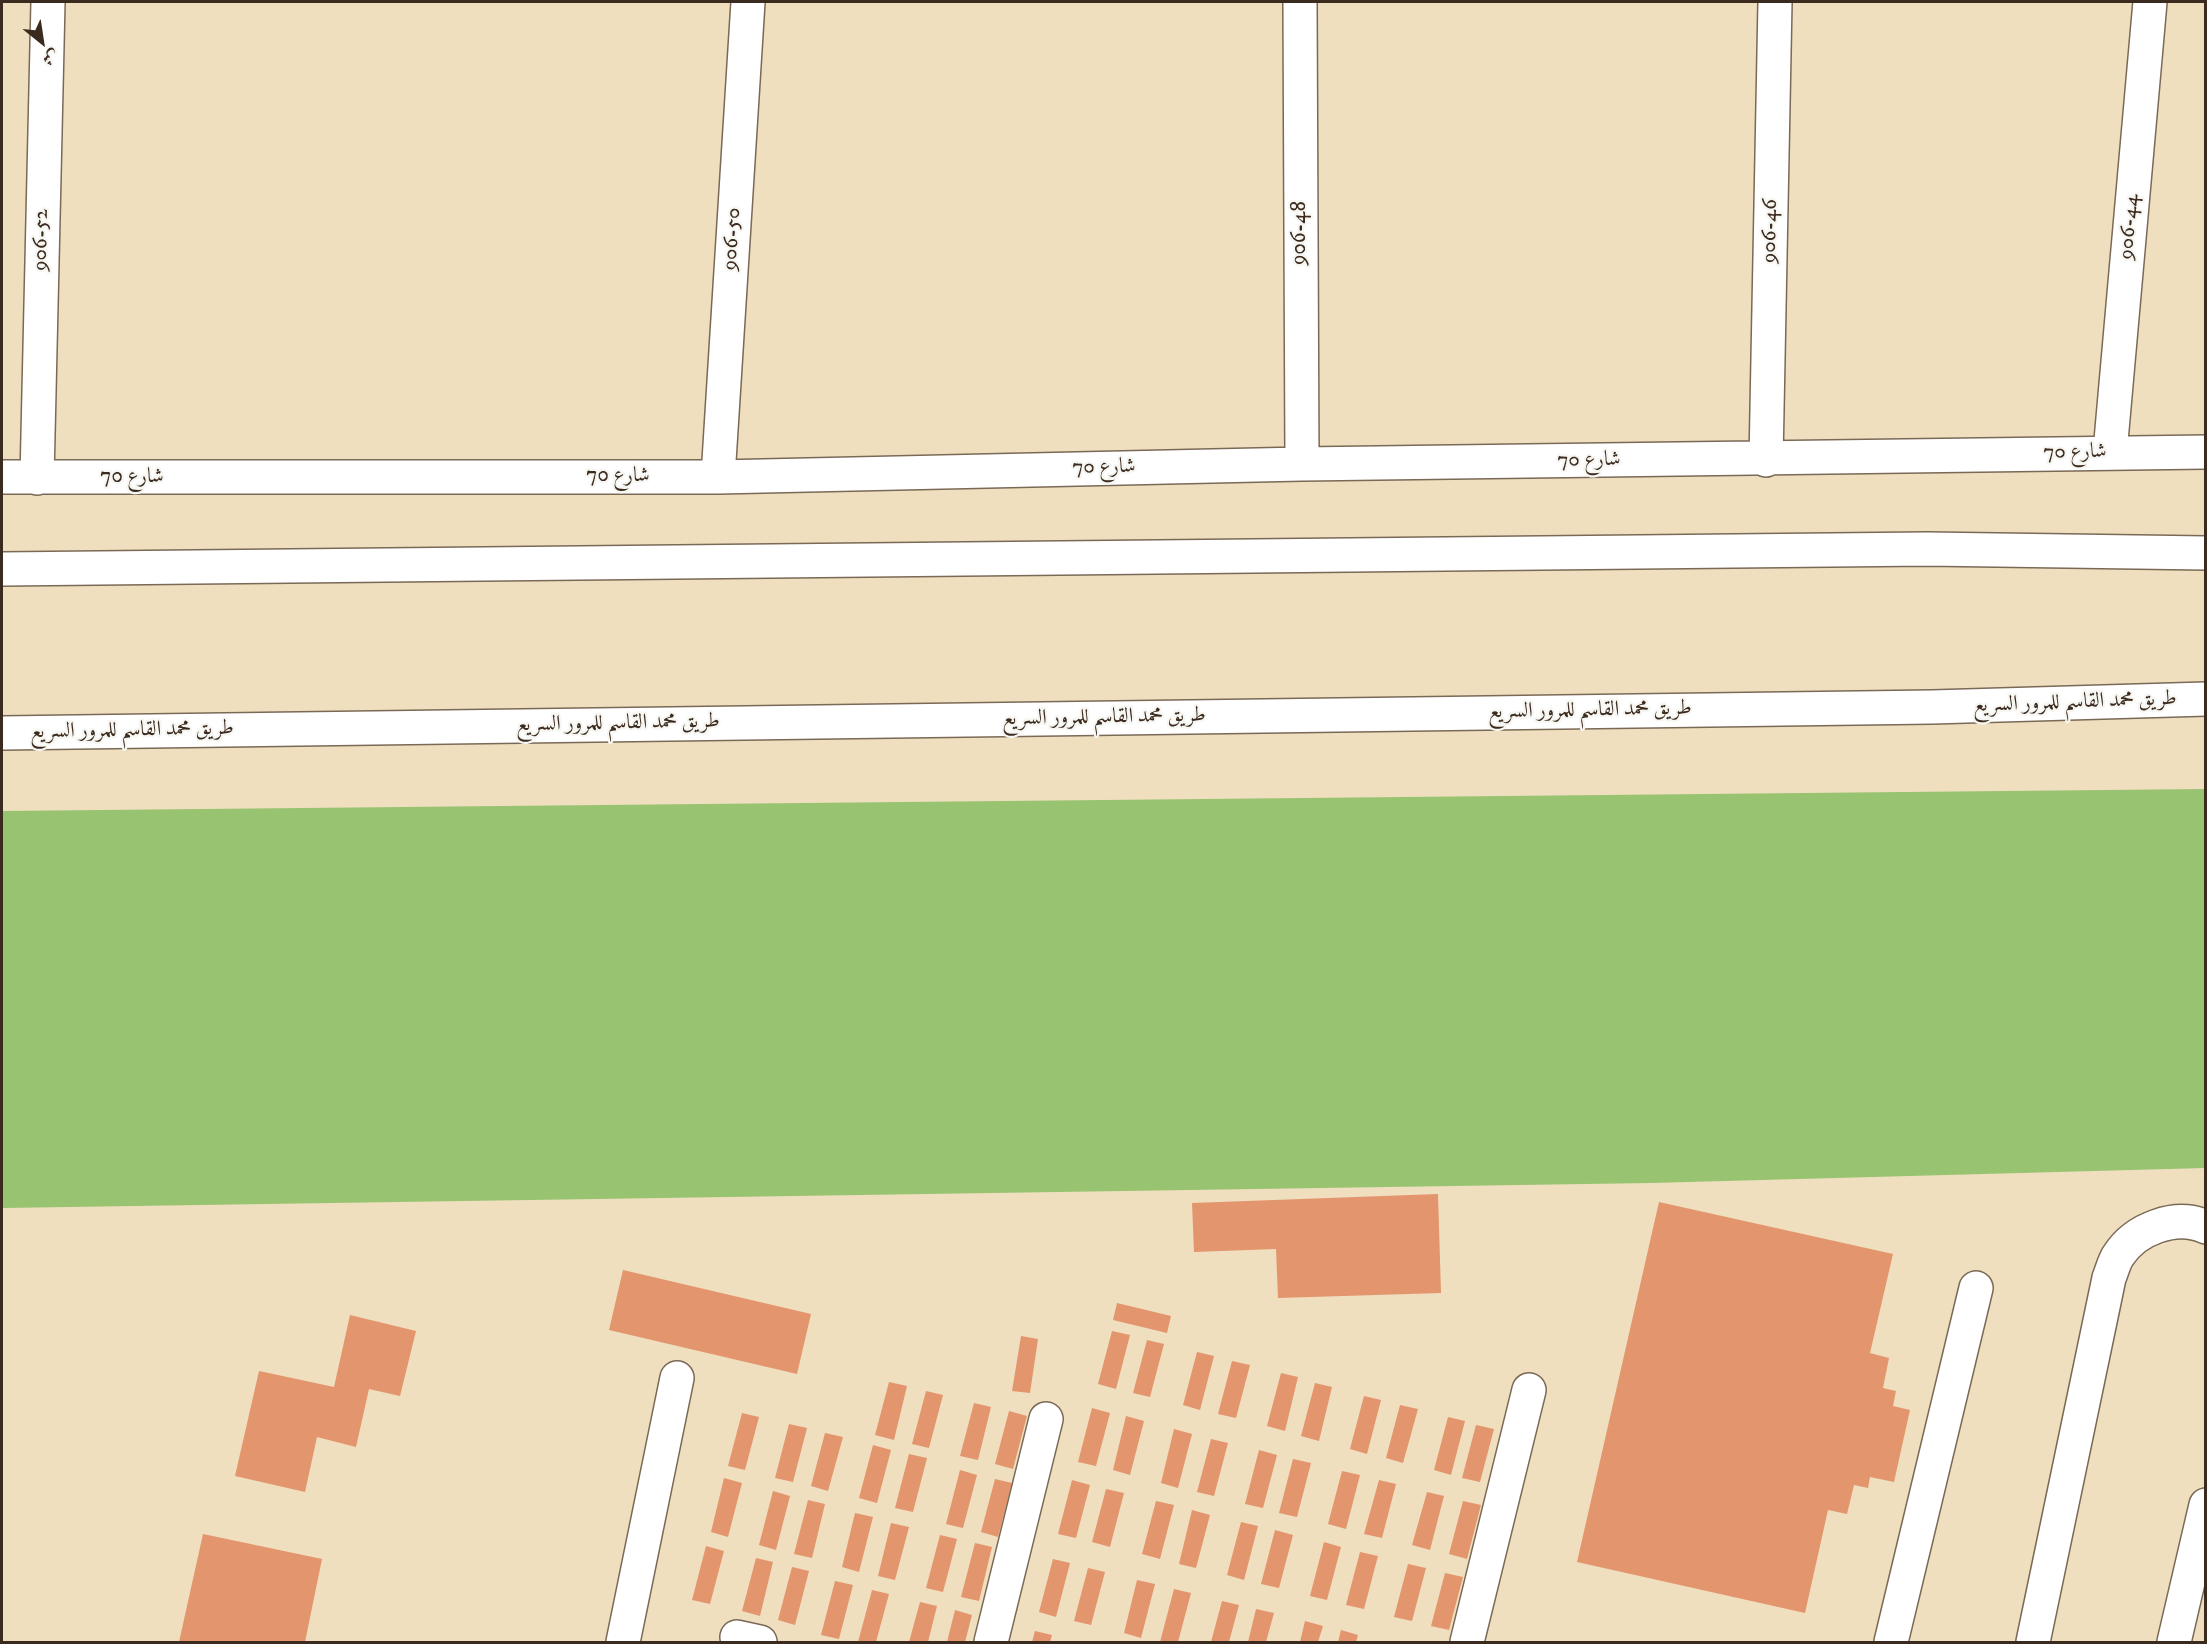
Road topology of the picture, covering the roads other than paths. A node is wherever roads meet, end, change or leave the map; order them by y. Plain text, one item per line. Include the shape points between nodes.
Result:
1 (48, 2) edge
2 (748, 2) edge
3 (1300, 2) edge
4 (1775, 2) edge
5 (2151, 2) edge
6 (2110, 452) junction
7 (2205, 452) edge
8 (1766, 460) junction
9 (1302, 464) junction
10 (2, 477) edge
11 (718, 477) junction
12 (37, 478) junction
13 (2205, 553) edge
14 (2, 568) edge
15 (2205, 699) edge
16 (2, 733) edge
17 (2205, 1227) edge
18 (1976, 1288) dead end
19 (677, 1378) dead end
20 (1529, 1390) dead end
21 (1046, 1419) dead end
22 (2205, 1505) edge
23 (2200, 1551) edge
24 (623, 1642) edge
25 (991, 1642) edge
26 (1467, 1642) edge
27 (1891, 1642) edge
28 (2033, 1642) edge
29 (2174, 1642) edge

1 - 12 main road, 906-52
2 - 11 main road, 906-50
3 - 9 main road, 906-48
4 - 8 main road, 906-46
5 - 6 main road, 906-44
6 - 7 main road, شارع 70
6 - 8 main road, شارع 70
8 - 9 main road, شارع 70
9 - 11 main road, شارع 70
10 - 12 main road, شارع 70
11 - 12 main road, شارع 70
13 - 14 main road via 1927,549
15 - 16 main road, طريق محمد القاسم للمرور السريع via 1932,707
17 - 28 main road via 2177,1221 2154,1226 2133,1238 2118,1256 2109,1278
18 - 27 main road
19 - 24 main road
20 - 26 main road
21 - 25 main road
22 - 23 main road
23 - 29 main road

